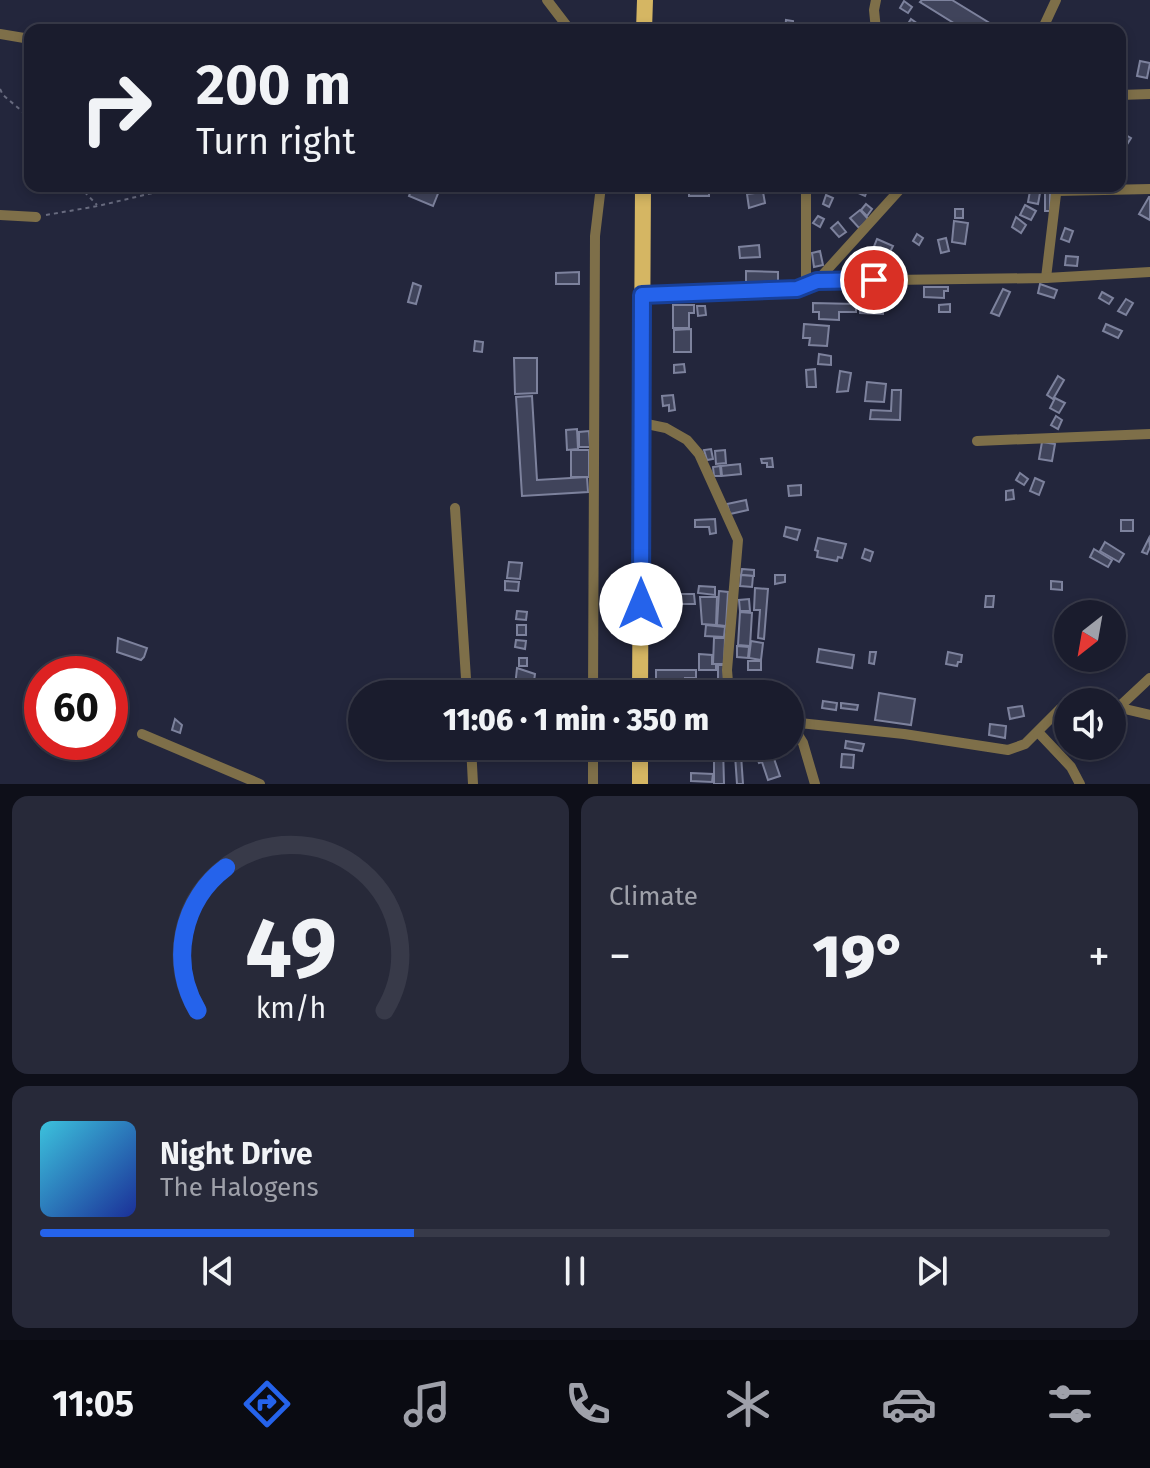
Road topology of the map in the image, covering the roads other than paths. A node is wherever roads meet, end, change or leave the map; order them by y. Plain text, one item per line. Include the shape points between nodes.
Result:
1 (547, 0) edge
2 (645, 0) edge
3 (876, 0) edge
4 (1056, 0) edge
5 (565, 24) edge
6 (644, 24) edge
7 (875, 24) edge
8 (1045, 24) edge
9 (0, 34) edge
10 (24, 38) edge
11 (1149, 92) edge
12 (1126, 94) edge
13 (1126, 189) edge
14 (1150, 189) edge
15 (600, 192) edge
16 (643, 192) edge
17 (806, 192) edge
18 (898, 192) edge
19 (1058, 192) edge
20 (0, 215) edge
21 (36, 217) road end
22 (1150, 272) edge
23 (1046, 278) junction
24 (817, 281) junction
25 (806, 287) junction
26 (642, 295) junction
27 (642, 423) junction
28 (1150, 434) edge
29 (977, 441) dead end
30 (455, 508) dead end
31 (1150, 678) edge
32 (466, 680) edge
33 (593, 680) edge
34 (640, 680) edge
35 (728, 680) edge
36 (1126, 698) edge
37 (1126, 709) edge
38 (1054, 715) edge
39 (1150, 715) edge
40 (1038, 732) junction
41 (142, 734) dead end
42 (472, 760) edge
43 (593, 760) edge
44 (640, 760) edge
45 (260, 784) edge
46 (473, 784) edge
47 (593, 784) edge
48 (640, 784) edge
49 (815, 784) edge
50 (1080, 784) edge

1 - 5 street
2 - 6 main road
3 - 7 street
4 - 8 street
9 - 10 street
11 - 12 street
13 - 14 street
15 - 33 street via 595,236
16 - 26 main road
17 - 25 street
18 - 24 street
19 - 23 street
20 - 21 street
22 - 23 street
23 - 24 street
24 - 25 street
25 - 26 street
26 - 27 main road
27 - 34 main road
27 - 35 street via 666,428 699,454 738,540
28 - 29 street
30 - 32 street
31 - 36 street
37 - 39 street
38 - 40 street
40 - 49 street via 1008,750 790,722 803,743
40 - 50 street
41 - 45 street
42 - 46 street
43 - 47 street
44 - 48 main road

